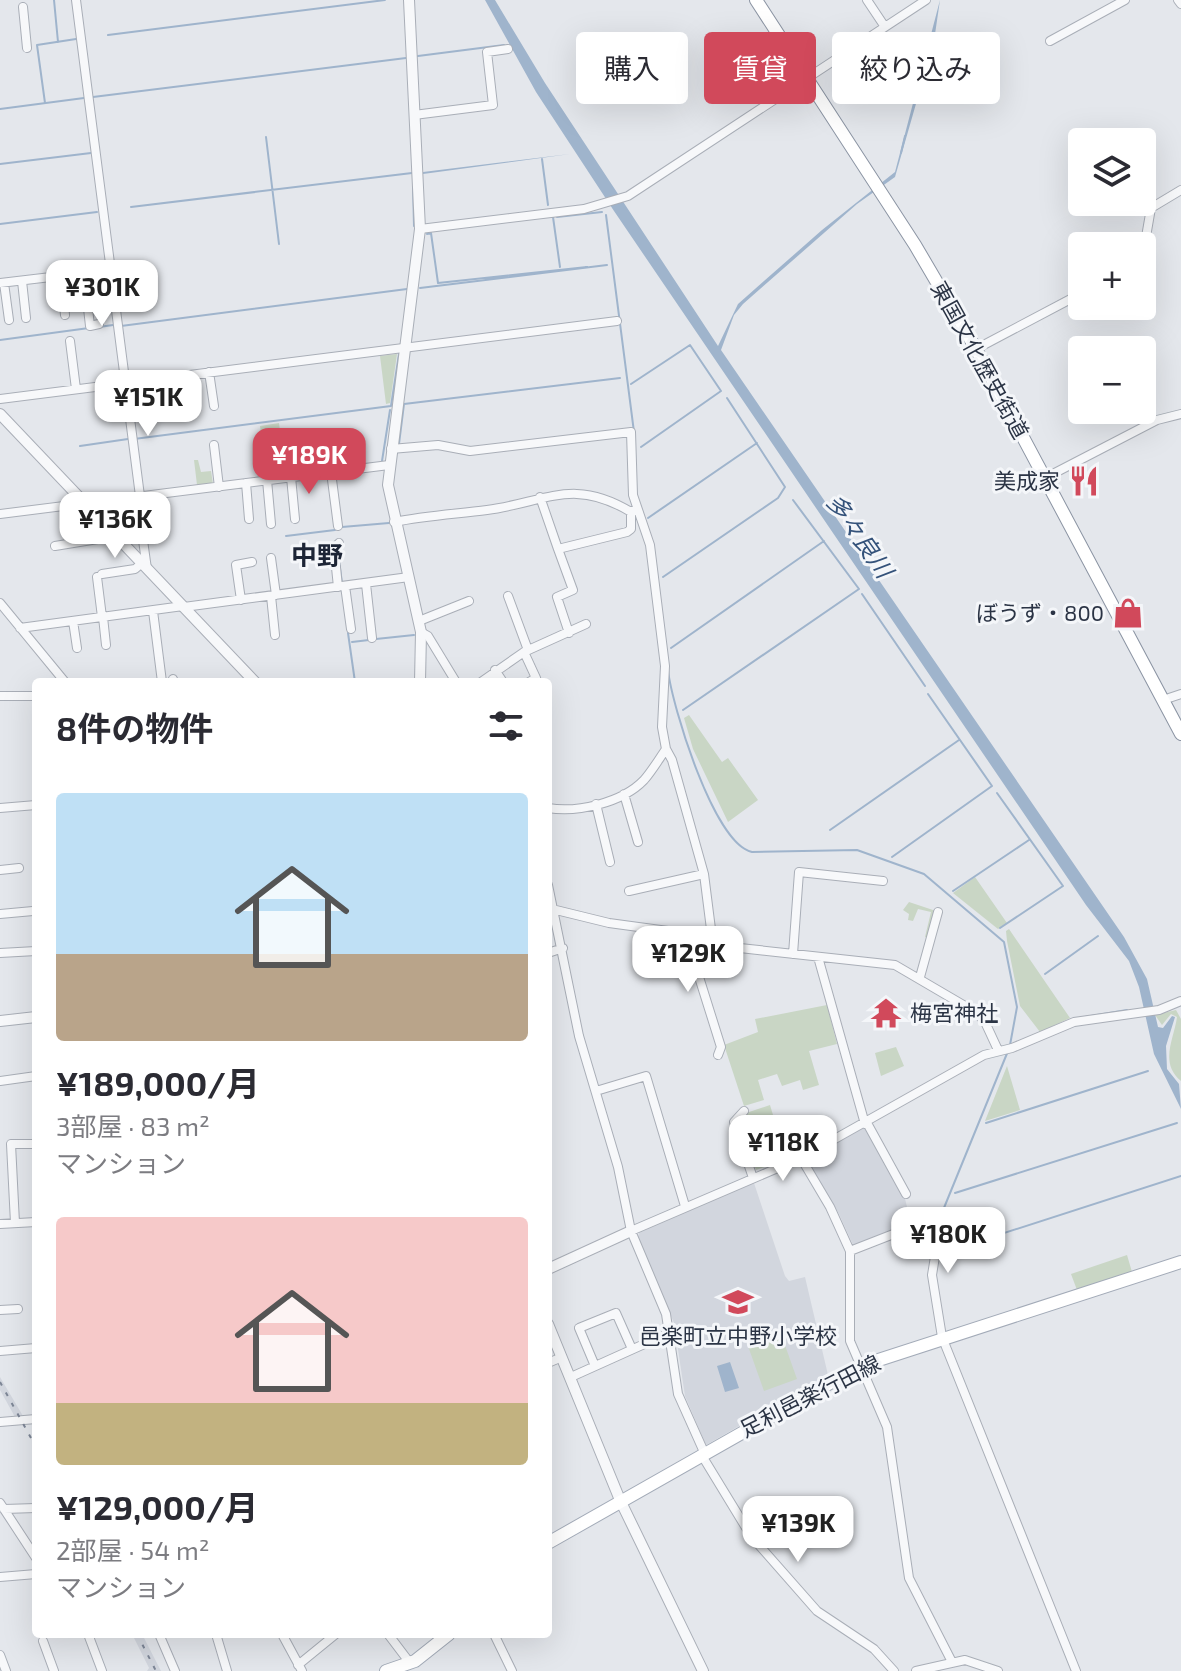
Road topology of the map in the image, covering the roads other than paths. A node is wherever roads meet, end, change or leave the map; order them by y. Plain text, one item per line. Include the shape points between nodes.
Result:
1 (76, 0) edge
2 (409, 0) edge
3 (756, 0) edge
4 (867, 0) edge
5 (926, 0) edge
6 (1125, 0) edge
7 (23, 7) dead end
8 (885, 27) junction
9 (777, 32) edge
10 (1050, 41) dead end
11 (27, 48) dead end
12 (508, 49) dead end
13 (816, 73) edge
14 (816, 93) edge
15 (769, 104) edge
16 (414, 115) junction
17 (1181, 190) edge
18 (420, 229) junction
19 (1147, 232) edge
20 (110, 270) junction
21 (84, 273) junction
22 (61, 276) junction
23 (22, 281) junction
24 (2, 283) edge
25 (1068, 300) edge
26 (114, 301) junction
27 (88, 304) junction
28 (65, 315) dead end
29 (26, 318) dead end
30 (9, 320) dead end
31 (617, 321) dead end
32 (99, 324) dead end
33 (70, 341) dead end
34 (406, 347) junction
35 (976, 349) junction
36 (209, 372) junction
37 (125, 383) junction
38 (76, 389) junction
39 (0, 399) edge
40 (214, 406) dead end
41 (0, 414) edge
42 (1181, 414) edge
43 (214, 445) dead end
44 (391, 449) junction
45 (389, 465) junction
46 (331, 472) junction
47 (291, 477) junction
48 (1045, 478) junction
49 (267, 480) junction
50 (246, 483) junction
51 (219, 487) junction
52 (138, 496) junction
53 (540, 497) junction
54 (86, 503) junction
55 (633, 511) junction
56 (0, 514) edge
57 (249, 519) dead end
58 (295, 519) dead end
59 (394, 522) junction
60 (271, 524) dead end
61 (338, 526) dead end
62 (116, 536) junction
63 (339, 543) dead end
64 (55, 546) dead end
65 (558, 549) junction
66 (271, 558) dead end
67 (252, 562) dead end
68 (144, 566) junction
69 (409, 577) junction
70 (366, 584) junction
71 (342, 586) junction
72 (273, 596) junction
73 (508, 596) dead end
74 (241, 600) junction
75 (469, 601) dead end
76 (0, 603) edge
77 (183, 607) junction
78 (153, 611) junction
79 (102, 617) junction
80 (13, 619) junction
81 (0, 620) edge
82 (73, 621) junction
83 (586, 624) dead end
84 (420, 626) junction
85 (20, 628) junction
86 (351, 629) dead end
87 (569, 633) junction
88 (275, 635) dead end
89 (372, 638) dead end
90 (106, 645) dead end
91 (77, 648) dead end
92 (526, 651) junction
93 (495, 670) junction
94 (62, 678) edge
95 (161, 678) edge
96 (251, 678) edge
97 (420, 678) edge
98 (454, 678) edge
99 (486, 678) edge
100 (500, 678) edge
101 (536, 678) edge
102 (1181, 694) edge
103 (0, 696) edge
104 (32, 696) edge
105 (1163, 700) junction
106 (1181, 734) edge
107 (666, 749) junction
108 (624, 794) junction
109 (596, 804) junction
110 (32, 805) edge
111 (0, 808) edge
112 (552, 809) edge
113 (638, 842) dead end
114 (610, 862) dead end
115 (19, 868) dead end
116 (0, 870) edge
117 (704, 874) junction
118 (883, 881) dead end
119 (629, 891) dead end
120 (553, 908) edge
121 (32, 911) edge
122 (938, 912) dead end
123 (0, 914) edge
124 (692, 934) junction
125 (712, 937) junction
126 (563, 948) junction
127 (32, 951) edge
128 (552, 952) edge
129 (0, 953) edge
130 (793, 954) junction
131 (818, 957) junction
132 (920, 977) junction
133 (1180, 1005) edge
134 (32, 1017) edge
135 (0, 1021) edge
136 (998, 1050) junction
137 (718, 1055) dead end
138 (32, 1077) edge
139 (0, 1081) edge
140 (596, 1091) junction
141 (744, 1111) dead end
142 (866, 1123) junction
143 (782, 1132) dead end
144 (32, 1144) edge
145 (796, 1160) junction
146 (753, 1178) junction
147 (906, 1194) dead end
148 (685, 1206) junction
149 (32, 1222) edge
150 (15, 1223) junction
151 (0, 1224) edge
152 (631, 1231) junction
153 (850, 1251) junction
154 (1181, 1262) edge
155 (552, 1267) edge
156 (18, 1309) dead end
157 (0, 1310) edge
158 (671, 1332) junction
159 (552, 1333) edge
160 (942, 1337) junction
161 (32, 1348) edge
162 (632, 1349) junction
163 (0, 1351) edge
164 (562, 1357) junction
165 (552, 1361) edge
166 (595, 1366) junction
167 (860, 1366) junction
168 (571, 1377) junction
169 (32, 1419) edge
170 (0, 1422) edge
171 (702, 1453) junction
172 (620, 1500) junction
173 (2, 1506) edge
174 (32, 1508) edge
175 (23, 1539) junction
176 (32, 1539) edge
177 (552, 1541) edge
178 (32, 1551) edge
179 (32, 1574) edge
180 (0, 1577) edge
181 (90, 1638) edge
182 (161, 1638) edge
183 (217, 1638) edge
184 (284, 1638) edge
185 (332, 1638) edge
186 (391, 1638) edge
187 (444, 1638) edge
188 (496, 1638) edge
189 (43, 1641) dead end
190 (0, 1655) edge
191 (952, 1662) junction
192 (411, 1665) edge
193 (300, 1668) edge
194 (6, 1671) edge
195 (54, 1671) edge
196 (102, 1671) edge
197 (175, 1671) edge
198 (227, 1671) edge
199 (386, 1671) edge
200 (512, 1671) edge
201 (703, 1671) edge
202 (894, 1671) edge
203 (916, 1671) edge
204 (998, 1671) edge
205 (1076, 1671) edge

1 - 20 street
2 - 16 street
3 - 9 main road, 東国文化歴史街道
4 - 8 street
5 - 8 street
6 - 10 street
7 - 11 street
8 - 13 street
12 - 16 street via 487,52 493,105
14 - 35 main road, 東国文化歴史街道
15 - 18 street via 608,204
16 - 18 street
17 - 19 street via 1151,208
18 - 34 street
20 - 21 street
20 - 26 street
21 - 22 street
21 - 27 street
22 - 23 street
22 - 28 street
23 - 24 street
23 - 29 street
24 - 30 street
25 - 35 street
26 - 27 street
26 - 37 street
27 - 32 street via 90,326
31 - 34 street
33 - 38 street
34 - 36 street
34 - 44 street
35 - 48 main road, 東国文化歴史街道
36 - 37 street
36 - 40 street
37 - 38 street
37 - 52 street
38 - 39 street
41 - 54 street
42 - 48 street via 1157,420
43 - 51 street
44 - 45 street
44 - 55 street via 438,445 470,451 631,432
45 - 46 street
45 - 59 street
46 - 47 street
46 - 61 street
47 - 49 street
47 - 58 street
48 - 105 main road, 東国文化歴史街道
49 - 50 street
49 - 60 street
50 - 51 street
50 - 57 street
51 - 52 street
52 - 54 street
52 - 68 street
53 - 55 street via 603,496
53 - 59 street
53 - 65 street
54 - 56 street
54 - 62 street
55 - 65 street via 627,532
55 - 107 street via 650,545 656,585 665,666
59 - 69 street
62 - 64 street
62 - 68 street
63 - 71 street via 334,548
65 - 87 street via 573,590 557,597
66 - 72 street
67 - 74 street via 236,565
68 - 77 street
68 - 79 street via 100,576
69 - 70 street
69 - 84 street
70 - 71 street
70 - 89 street
71 - 72 street
71 - 86 street
72 - 74 street
72 - 88 street
73 - 92 street
74 - 77 street
75 - 84 street
76 - 80 street
77 - 78 street
77 - 96 street
78 - 79 street
78 - 95 street
79 - 82 street
79 - 90 street
80 - 81 street
80 - 85 street
82 - 85 street
82 - 91 street
83 - 87 street
84 - 97 street
84 - 98 street
85 - 94 street
87 - 92 street
92 - 93 street
92 - 101 street
93 - 99 street
93 - 100 street
102 - 105 street
103 - 104 street
105 - 106 main road, 東国文化歴史街道
107 - 108 street via 643,781
107 - 117 street
108 - 109 street
108 - 113 street
109 - 112 street via 569,812
109 - 114 street
110 - 111 street
115 - 116 street
117 - 119 street
117 - 125 street
118 - 130 street via 799,872
120 - 124 street via 609,923
120 - 126 street
121 - 123 street
122 - 132 street
124 - 125 street
124 - 137 street via 721,1047
125 - 130 street via 740,948
126 - 128 street
126 - 140 street via 579,1036
127 - 129 street
130 - 131 street
131 - 132 street via 878,962
131 - 142 street
132 - 136 street via 982,1017
133 - 136 street via 1074,1022
134 - 135 street
136 - 142 street
138 - 139 street
140 - 148 street via 646,1076
140 - 152 street
141 - 146 street via 734,1122 735,1133
142 - 145 street
142 - 147 street
143 - 145 street
144 - 150 street via 11,1144
145 - 146 street
145 - 153 street via 830,1207
146 - 148 street
148 - 152 street
149 - 150 street
150 - 151 street
152 - 155 street
152 - 158 street
153 - 160 street via 914,1226 937,1230 932,1275
153 - 167 street via 850,1341
154 - 160 main road, 足利邑楽行田線
156 - 157 street
158 - 162 street
158 - 171 street via 678,1394
159 - 164 street
160 - 167 main road, 足利邑楽行田線
160 - 205 street
161 - 163 street
162 - 166 street
162 - 166 street via 616,1313 579,1328
164 - 165 street
164 - 168 street
166 - 168 street
167 - 171 main road, 足利邑楽行田線
167 - 191 street via 887,1427 909,1578
168 - 172 street
169 - 170 street
171 - 172 main road, 足利邑楽行田線
171 - 202 street via 751,1536 817,1611 874,1649
172 - 177 main road, 足利邑楽行田線
172 - 201 street
173 - 174 street
173 - 175 street
175 - 176 street
175 - 178 street
179 - 180 street
181 - 196 street
182 - 197 street
183 - 198 street
184 - 193 street
185 - 193 street
186 - 192 street
187 - 192 main road
188 - 200 street
189 - 195 street
190 - 194 street
191 - 203 street
191 - 204 street via 976,1661
192 - 199 main road

